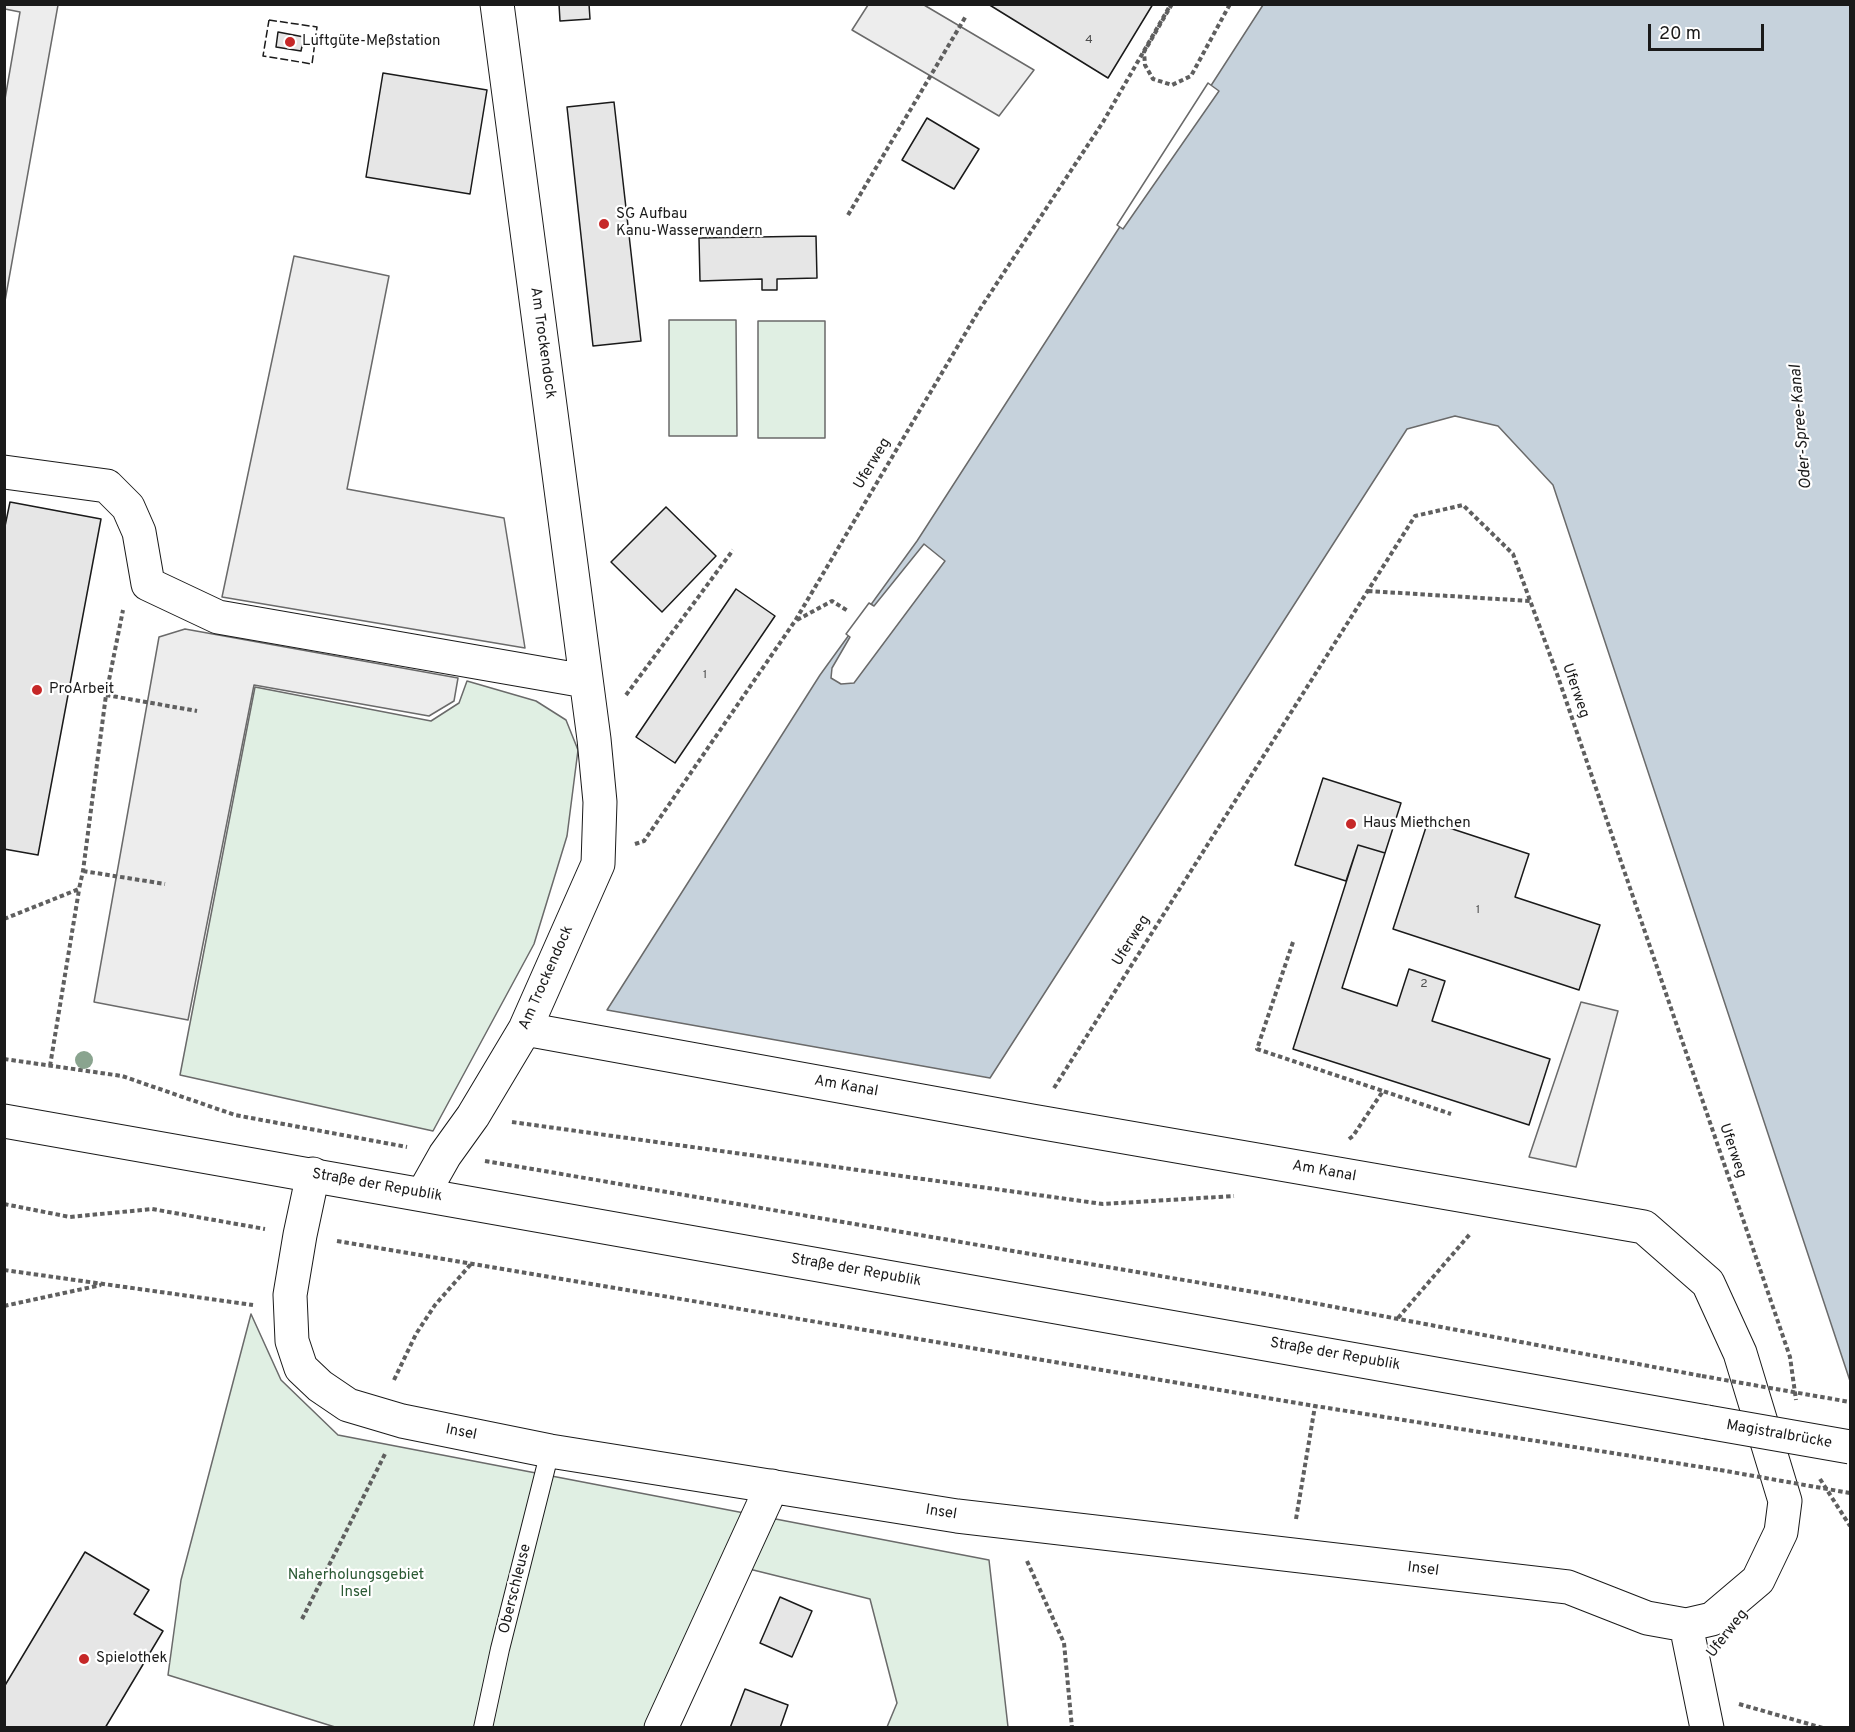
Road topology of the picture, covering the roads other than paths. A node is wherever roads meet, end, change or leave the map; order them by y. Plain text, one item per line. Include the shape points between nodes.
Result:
1 (497, 4) edge
2 (4, 472) edge
3 (585, 681) junction
4 (525, 1029) junction
5 (4, 1120) edge
6 (313, 1174) junction
7 (423, 1194) junction
8 (1707, 1422) joint
9 (1851, 1447) edge
10 (550, 1451) junction
11 (772, 1486) junction
12 (1686, 1625) junction
13 (483, 1728) edge
14 (661, 1728) edge
15 (1707, 1728) edge

1 - 3 street, Am Trockendock
2 - 3 street via 107,486 128,507 139,532 148,584 218,617
3 - 4 street, Am Trockendock via 600,802 598,864
4 - 7 street, Am Trockendock
4 - 12 street, Am Kanal via 1644,1227 1708,1283 1740,1353 1785,1501 1781,1532 1758,1580 1712,1619
5 - 6 street, Straße der Republik
6 - 7 street, Straße der Republik
6 - 10 street, Insel via 290,1295 292,1341 301,1368 348,1405 391,1418
7 - 8 street, Straße der Republik
8 - 9 street, Magistralbrücke, bridge
10 - 11 street, Insel
10 - 13 lane, Oberschleuse
11 - 12 street, Insel via 1009,1522 1568,1587 1647,1618
11 - 14 street
12 - 15 street

